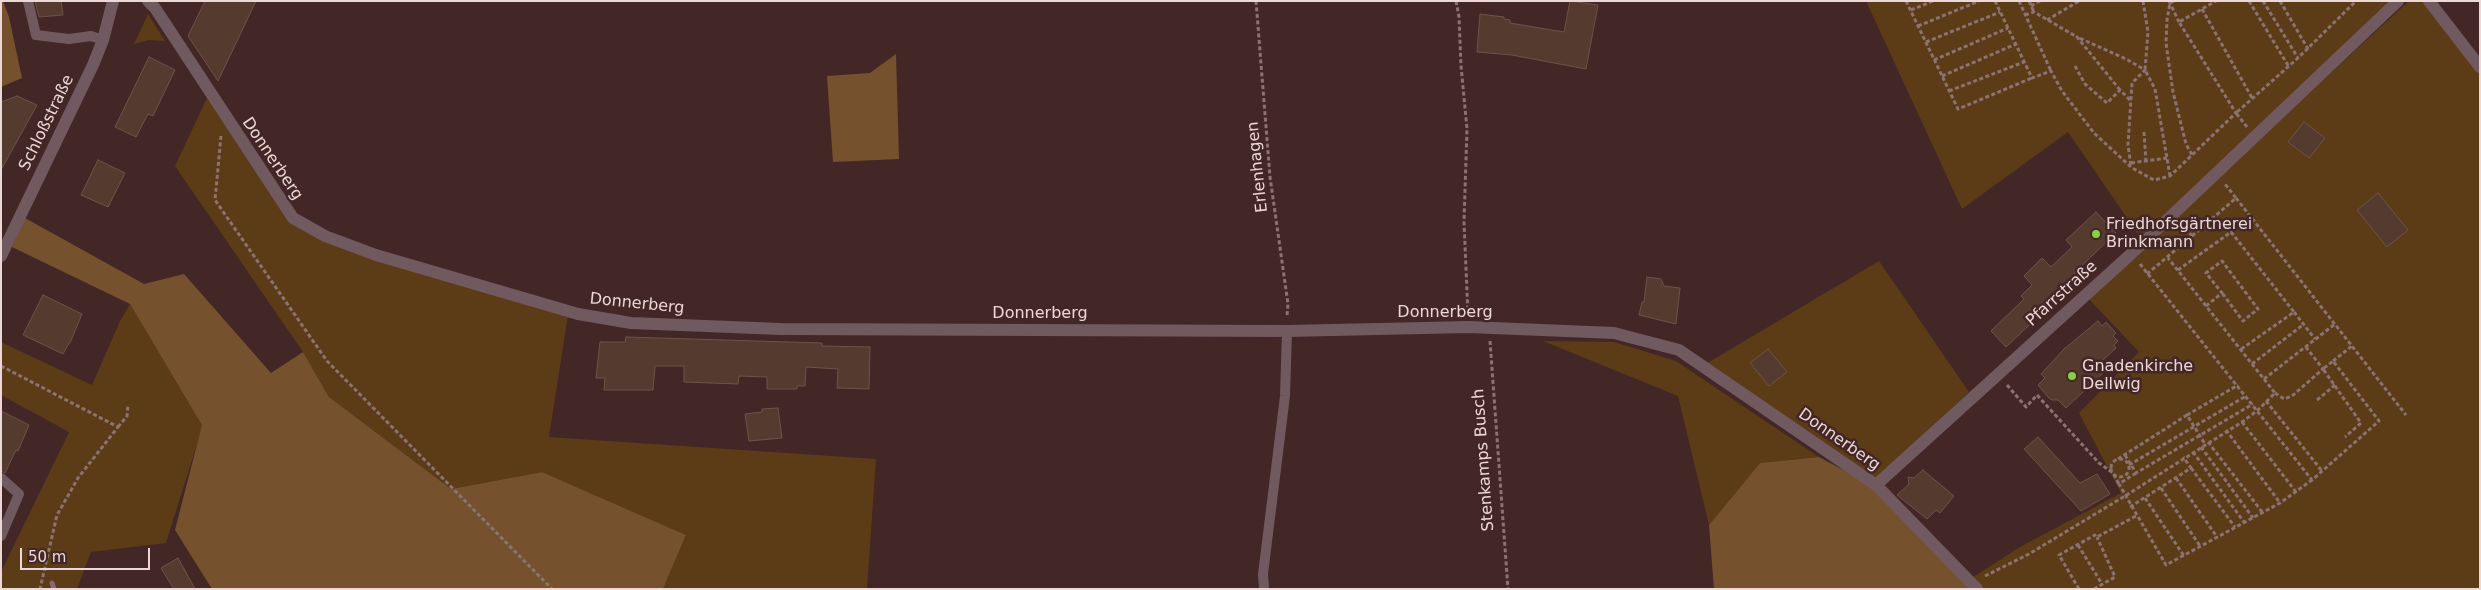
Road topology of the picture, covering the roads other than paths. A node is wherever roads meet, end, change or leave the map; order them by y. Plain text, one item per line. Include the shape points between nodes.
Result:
1 (28, 1) edge
2 (113, 1) edge
3 (148, 1) edge
4 (2398, 1) edge
5 (2429, 1) edge
6 (103, 40) junction
7 (2480, 67) edge
8 (1, 256) edge
9 (1287, 331) junction
10 (1, 478) edge
11 (1876, 485) junction
12 (1, 536) edge
13 (1974, 586) edge
14 (1264, 589) edge

1 - 6 lane via 36,35 68,39 90,36
2 - 6 street, Schloßstraße
3 - 9 street, Donnerberg via 293,218 325,236 376,255 528,300 597,318 631,323 780,329
4 - 11 street, Pfarrstraße via 2132,254
5 - 7 street
6 - 8 street, Schloßstraße
9 - 11 street, Donnerberg via 1469,327 1614,333 1680,350
9 - 14 lane via 1284,396 1263,574
10 - 12 lane via 19,494
11 - 13 street, Donnerberg

